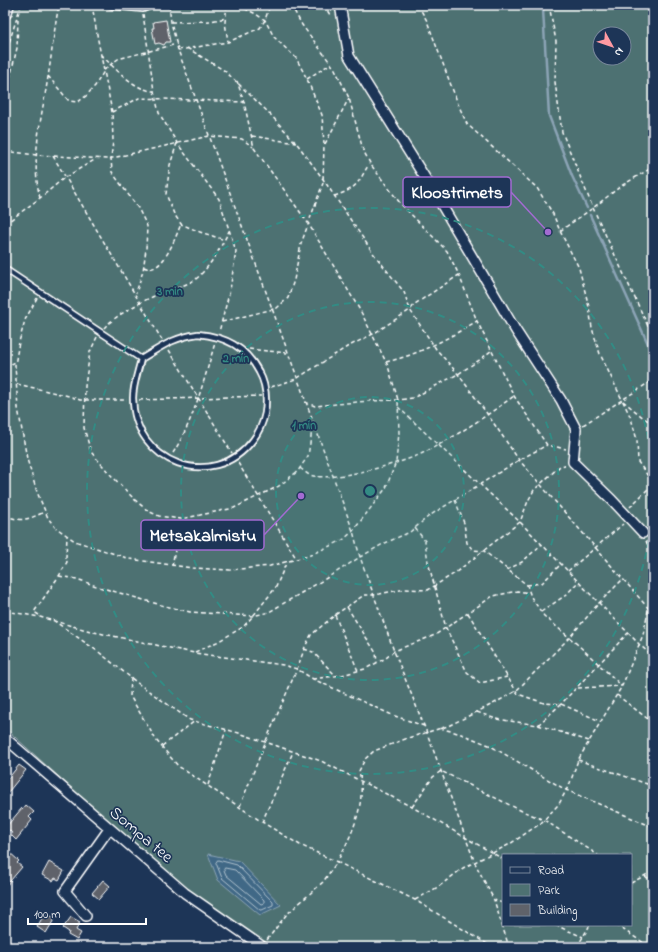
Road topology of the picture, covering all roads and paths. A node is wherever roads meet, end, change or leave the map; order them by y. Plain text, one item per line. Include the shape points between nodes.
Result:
1 (7, 5) edge
2 (21, 5) edge
3 (59, 5) edge
4 (92, 5) edge
5 (110, 5) edge
6 (153, 5) edge
7 (169, 5) edge
8 (227, 5) edge
9 (238, 5) edge
10 (270, 5) edge
11 (291, 5) edge
12 (324, 5) edge
13 (340, 5) edge
14 (418, 5) edge
15 (549, 5) edge
16 (143, 9) junction
17 (5, 12) edge
18 (330, 15) dead end
19 (226, 18) junction
20 (18, 19) junction
21 (265, 20) junction
22 (171, 22) junction
23 (228, 42) junction
24 (177, 44) junction
25 (187, 48) junction
26 (178, 50) junction
27 (149, 51) junction
28 (101, 55) junction
29 (5, 56) edge
30 (111, 64) junction
31 (331, 64) junction
32 (104, 71) junction
33 (48, 76) junction
34 (307, 80) junction
35 (237, 81) junction
36 (154, 91) junction
37 (156, 98) junction
38 (349, 98) junction
39 (5, 99) edge
40 (196, 99) junction
41 (244, 102) junction
42 (112, 112) junction
43 (209, 136) junction
44 (252, 136) junction
45 (177, 143) junction
46 (296, 143) junction
47 (324, 144) junction
48 (254, 148) junction
49 (5, 151) edge
50 (36, 155) junction
51 (54, 156) junction
52 (97, 158) junction
53 (111, 158) junction
54 (369, 163) junction
55 (653, 167) edge
56 (66, 177) junction
57 (323, 179) junction
58 (334, 196) junction
59 (40, 198) junction
60 (593, 208) junction
61 (308, 223) junction
62 (5, 224) edge
63 (181, 224) junction
64 (229, 231) junction
65 (560, 231) junction
66 (225, 240) junction
67 (144, 267) junction
68 (5, 269) edge
69 (459, 275) junction
70 (41, 293) junction
71 (136, 294) junction
72 (140, 304) junction
73 (272, 309) junction
74 (410, 310) junction
75 (477, 320) junction
76 (222, 322) junction
77 (100, 332) junction
78 (373, 334) junction
79 (217, 337) junction
80 (653, 337) edge
81 (165, 344) junction
82 (433, 345) junction
83 (237, 346) junction
84 (492, 350) junction
85 (287, 353) junction
86 (142, 360) junction
87 (16, 361) junction
88 (386, 362) junction
89 (5, 368) edge
90 (458, 374) junction
91 (296, 378) junction
92 (653, 380) edge
93 (17, 384) junction
94 (265, 388) junction
95 (266, 395) junction
96 (514, 396) junction
97 (198, 399) junction
98 (133, 400) junction
99 (398, 400) junction
100 (621, 400) junction
101 (305, 402) junction
102 (398, 407) junction
103 (488, 415) junction
104 (653, 422) edge
105 (576, 429) junction
106 (438, 445) junction
107 (547, 445) junction
108 (575, 451) junction
109 (234, 458) junction
110 (168, 460) junction
111 (519, 460) junction
112 (396, 462) junction
113 (573, 462) junction
114 (300, 468) dead end
115 (332, 476) junction
116 (480, 484) junction
117 (540, 484) junction
118 (653, 484) edge
119 (455, 500) junction
120 (45, 512) junction
121 (5, 515) edge
122 (627, 516) junction
123 (181, 520) dead end
124 (520, 522) junction
125 (415, 528) junction
126 (352, 531) junction
127 (643, 533) joint
128 (67, 536) junction
129 (542, 544) junction
130 (595, 548) junction
131 (484, 551) junction
132 (360, 557) junction
133 (653, 557) edge
134 (297, 559) junction
135 (287, 561) junction
136 (561, 564) junction
137 (172, 566) junction
138 (507, 570) junction
139 (568, 571) junction
140 (59, 576) junction
141 (623, 579) junction
142 (578, 582) junction
143 (527, 585) junction
144 (434, 586) junction
145 (653, 587) edge
146 (530, 593) junction
147 (374, 595) junction
148 (599, 603) junction
149 (347, 607) junction
150 (649, 609) junction
151 (5, 611) edge
152 (541, 612) junction
153 (468, 613) junction
154 (335, 615) junction
155 (253, 616) junction
156 (40, 617) junction
157 (53, 620) junction
158 (446, 628) junction
159 (628, 633) junction
160 (570, 638) junction
161 (639, 644) junction
162 (304, 649) junction
163 (394, 651) junction
164 (194, 652) junction
165 (653, 657) edge
166 (377, 663) junction
167 (599, 665) junction
168 (297, 669) junction
169 (358, 671) junction
170 (336, 676) junction
171 (507, 677) junction
172 (131, 678) junction
173 (313, 679) junction
174 (622, 686) junction
175 (577, 688) junction
176 (516, 690) junction
177 (617, 695) junction
178 (561, 704) junction
179 (477, 712) junction
180 (194, 721) junction
181 (601, 722) junction
182 (653, 723) edge
183 (538, 725) junction
184 (425, 727) junction
185 (440, 728) junction
186 (226, 730) junction
187 (427, 733) junction
188 (5, 738) edge
189 (590, 741) junction
190 (265, 743) junction
191 (162, 746) junction
192 (293, 752) junction
193 (578, 760) junction
194 (442, 771) junction
195 (362, 781) junction
196 (208, 785) junction
197 (653, 786) edge
198 (566, 790) junction
199 (240, 806) junction
200 (412, 807) junction
201 (544, 820) junction
202 (262, 822) junction
203 (653, 827) edge
204 (109, 829) junction
205 (466, 839) junction
206 (492, 853) junction
207 (596, 854) edge
208 (502, 858) edge
209 (337, 862) junction
210 (475, 863) junction
211 (653, 871) edge
212 (645, 876) junction
213 (634, 881) edge
214 (653, 882) edge
215 (415, 900) junction
216 (494, 900) junction
217 (502, 903) edge
218 (86, 916) dead end
219 (502, 925) edge
220 (502, 926) edge
221 (557, 926) edge
222 (589, 926) edge
223 (618, 926) edge
224 (583, 937) junction
225 (249, 943) edge
226 (263, 947) edge
227 (492, 947) edge
228 (509, 947) edge
229 (577, 947) edge
230 (650, 947) edge

1 - 17 main road
2 - 20 path
3 - 33 path
4 - 28 path
5 - 16 lane
6 - 16 lane
7 - 22 path
8 - 19 path
9 - 21 path
10 - 21 path
11 - 31 path via 302,25
12 - 18 path
13 - 105 street via 349,56 437,197 516,331 561,400
14 - 65 path via 427,21 467,124 537,188
15 - 60 path via 556,42 556,82 562,132
16 - 27 path
19 - 22 path
19 - 23 path
20 - 29 path
20 - 39 path via 17,48
21 - 23 path via 260,28
21 - 34 path via 274,37 296,58
22 - 24 path
23 - 25 path
24 - 26 path
24 - 27 path
25 - 26 path
25 - 35 path
26 - 40 path
27 - 30 path via 118,59
27 - 36 path
28 - 30 path
28 - 32 path
30 - 32 path
30 - 36 path via 142,89
31 - 34 path
31 - 38 path
32 - 33 path via 95,86 78,102 69,101
32 - 42 path
33 - 50 path
34 - 47 path via 322,115
35 - 41 path
35 - 46 path
36 - 37 path
37 - 40 path
37 - 42 path via 139,98
37 - 45 path via 159,113
38 - 47 path
38 - 54 path
40 - 41 path
40 - 43 path
41 - 44 path
42 - 53 path
43 - 45 path
43 - 48 path via 242,139
43 - 73 path
44 - 46 path
44 - 48 path
45 - 53 path
45 - 63 path via 170,165 166,194
45 - 64 path via 220,199
46 - 57 path
47 - 57 path
48 - 61 path
49 - 50 path
50 - 51 path
50 - 59 path via 36,182
51 - 52 path
51 - 56 path
52 - 53 path
52 - 56 path
53 - 67 path via 112,172 138,208 147,226
54 - 58 path via 355,186
54 - 69 path via 400,203 448,251
55 - 60 path via 621,186
56 - 59 path
56 - 71 path
57 - 58 path
57 - 61 path
58 - 74 path via 373,253 404,292
59 - 62 path
60 - 65 path
60 - 80 path
61 - 73 path via 288,298 277,308
61 - 78 path
63 - 66 path
63 - 67 path via 172,247 160,264 152,269
64 - 66 path
64 - 76 path via 236,251
65 - 100 path via 579,268 600,354
66 - 72 path via 197,278 188,284 148,298
67 - 71 path
68 - 70 lane
69 - 74 path
69 - 75 path
70 - 77 lane
70 - 87 path via 25,320
71 - 72 path
72 - 77 path via 106,325
72 - 81 path
73 - 76 path
73 - 85 path
74 - 78 path
74 - 82 path
75 - 82 path
75 - 84 path
76 - 79 path
77 - 86 lane
78 - 88 path
78 - 91 path via 346,347
79 - 81 lane via 198,334 183,336
79 - 83 lane
79 - 97 path
81 - 86 lane
81 - 97 path
82 - 88 path via 403,359
82 - 90 path
83 - 85 path
83 - 94 lane via 252,360
84 - 90 path via 482,360
84 - 96 path
85 - 91 path
86 - 98 lane
87 - 89 path
87 - 93 path
88 - 99 path
90 - 99 path via 413,398
90 - 103 path
91 - 94 path
91 - 101 path
92 - 100 path
93 - 98 path via 80,400
93 - 120 path via 18,408 27,459
94 - 95 lane
95 - 97 path
95 - 109 lane via 264,419 258,434 247,448
96 - 103 path
96 - 107 path
97 - 98 path
97 - 109 path
97 - 110 path via 180,441
98 - 110 lane via 134,414 140,431 150,446
99 - 101 path via 315,406
99 - 102 path
100 - 104 path via 645,419
100 - 105 path
100 - 118 path via 631,418 637,440 638,462
101 - 115 path
102 - 106 path
102 - 112 path
103 - 106 path
103 - 111 path
105 - 108 street
106 - 112 path via 422,454
106 - 116 path
107 - 108 path
107 - 111 path
108 - 113 street
109 - 110 lane via 216,466 198,468
109 - 134 path
111 - 116 path
111 - 117 path
112 - 115 path via 366,472
112 - 126 path via 386,488
113 - 117 path via 560,466
113 - 122 street
114 - 115 path via 310,475
115 - 126 path
116 - 119 path
116 - 124 path
117 - 124 path via 528,501
117 - 130 path
118 - 122 path
119 - 125 path
119 - 131 path via 464,522 467,543 473,550
120 - 121 path via 30,519 13,520
120 - 128 path via 55,527
122 - 127 street
122 - 130 path
123 - 137 path
124 - 129 path
124 - 131 path
125 - 132 path
125 - 144 path via 425,541
126 - 132 path
126 - 134 path via 343,540
127 - 133 path
128 - 137 path via 96,549
128 - 140 path via 67,562
129 - 136 path
129 - 138 path via 522,562
130 - 139 path
130 - 141 path
131 - 138 path
131 - 144 path
132 - 147 path
132 - 155 path via 269,612
134 - 135 path
135 - 137 path via 270,566 230,570
135 - 155 path via 276,586
136 - 139 path
136 - 143 path via 542,583
138 - 143 path
139 - 142 path
140 - 155 path via 190,612
140 - 156 path via 34,612
141 - 148 path
141 - 150 path
142 - 148 path
142 - 152 path via 566,595
143 - 146 path
144 - 147 path via 428,590 405,589
144 - 158 path
145 - 150 path
146 - 152 path
146 - 153 path via 517,591 493,596
147 - 149 path via 364,595
147 - 163 path
148 - 159 path
148 - 160 path
149 - 154 path
149 - 166 path via 376,654
150 - 161 path
151 - 156 path
152 - 160 path
153 - 158 path
153 - 171 path
154 - 162 path via 312,635
154 - 169 path
155 - 164 path via 243,626 219,641
156 - 157 path
157 - 164 path via 94,632
157 - 172 path
158 - 163 path
158 - 171 path via 467,672 480,683
159 - 161 path
159 - 167 path
160 - 167 path
160 - 176 path
161 - 165 path
161 - 174 path
162 - 168 path
162 - 170 path via 313,652
163 - 166 path
163 - 184 path
164 - 168 path
166 - 169 path
167 - 174 path
167 - 175 path
168 - 173 path
168 - 190 path
169 - 170 path
170 - 173 path
171 - 176 path
172 - 180 path via 169,707
172 - 191 path via 130,696
173 - 184 path
174 - 175 path
174 - 177 path
175 - 178 path
176 - 178 path via 518,694 544,703
176 - 179 path
177 - 181 path
177 - 182 path
178 - 181 path
178 - 183 path
179 - 183 path via 496,719
179 - 185 path
180 - 186 path
180 - 191 path
181 - 189 path
183 - 189 path
184 - 187 path
185 - 187 path
185 - 198 path via 489,745
186 - 190 path
186 - 196 path
187 - 194 path
187 - 195 path via 374,751 365,759 359,771
188 - 204 street, Sompa tee
189 - 193 path
190 - 192 path
190 - 199 path
191 - 196 path via 178,766
192 - 195 path via 321,761
192 - 202 path
193 - 197 path
193 - 198 path
194 - 200 path via 433,777
194 - 201 path
194 - 205 path
195 - 200 path
195 - 209 path via 357,818
196 - 199 path
198 - 201 path via 559,804
198 - 203 path
199 - 202 path
200 - 205 path
201 - 206 path via 510,844
201 - 207 path
202 - 209 path via 300,845
204 - 218 street via 65,891
204 - 225 street, Sompa tee
205 - 206 path
205 - 210 path
206 - 208 path
206 - 210 path
209 - 215 path
209 - 226 path via 323,882 286,915
210 - 215 path via 463,868
210 - 216 path
211 - 212 path
212 - 213 path
212 - 214 path
215 - 227 path
216 - 217 path
216 - 219 path
220 - 228 path
221 - 224 path
222 - 224 path
223 - 230 path
224 - 229 path
225 - 226 street, Sompa tee

